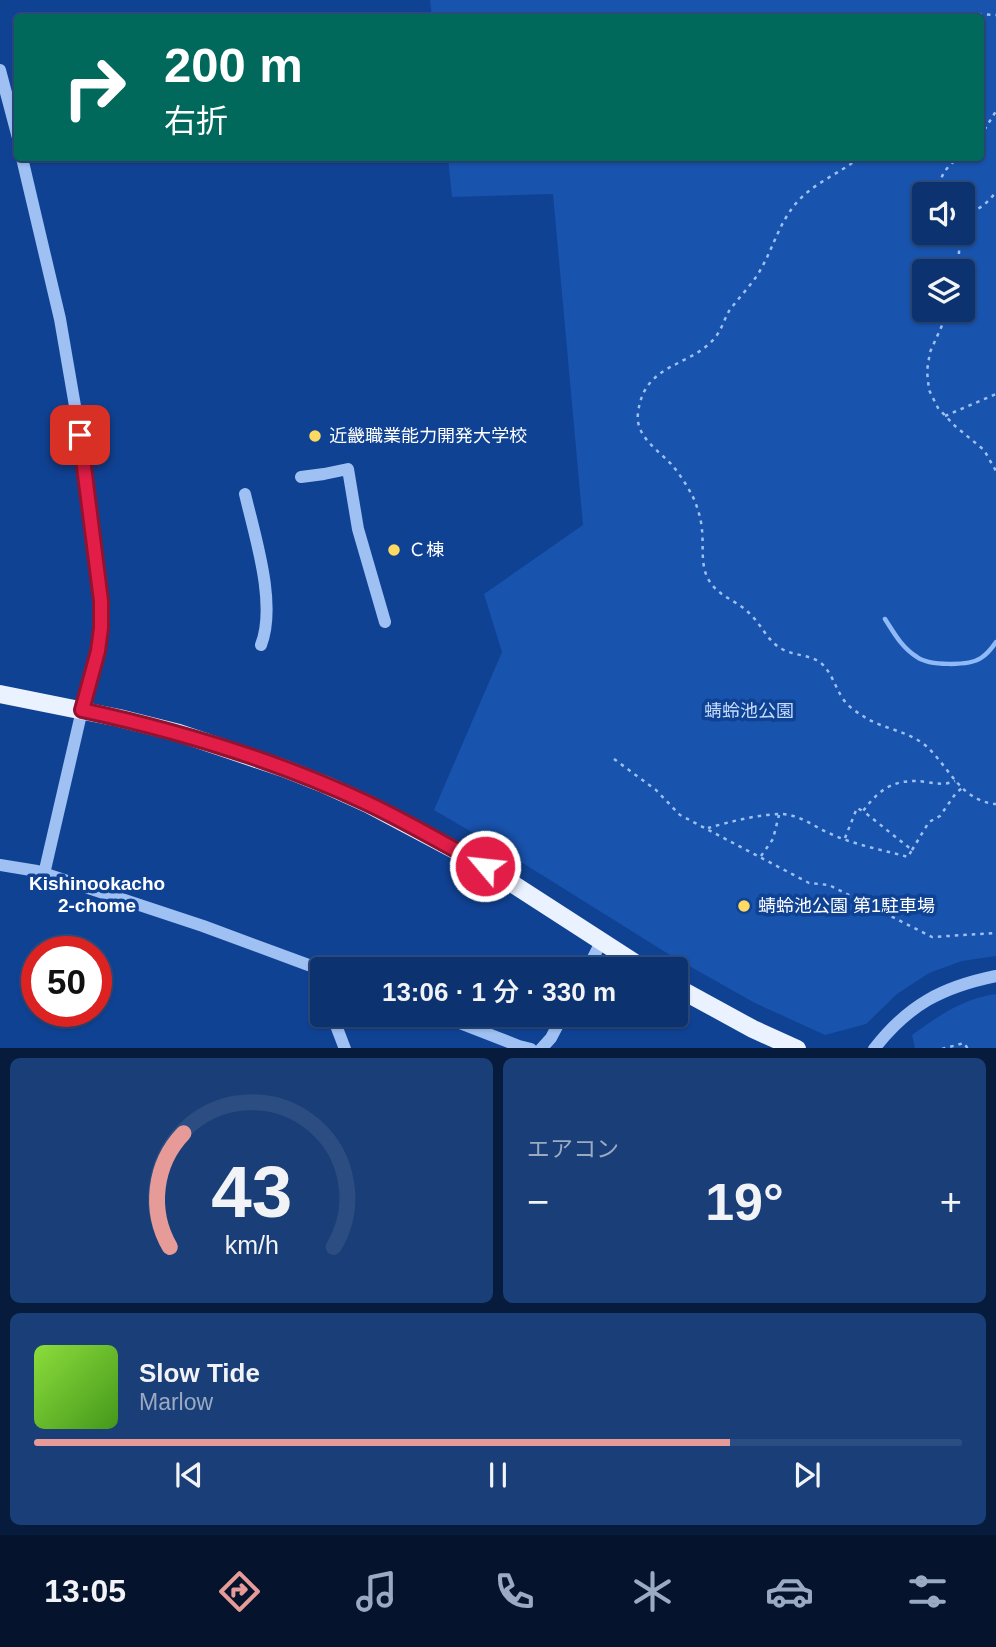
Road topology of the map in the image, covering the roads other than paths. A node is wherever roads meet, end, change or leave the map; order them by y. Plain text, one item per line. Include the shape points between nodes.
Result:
1 (0, 70) edge
2 (14, 123) edge
3 (23, 161) edge
4 (301, 477) dead end
5 (245, 494) dead end
6 (386, 622) dead end
7 (261, 645) dead end
8 (0, 694) edge
9 (82, 710) junction
10 (0, 865) edge
11 (44, 874) junction
12 (601, 942) junction
13 (594, 957) edge
14 (625, 957) edge
15 (310, 966) edge
16 (996, 976) edge
17 (688, 994) edge
18 (337, 1027) edge
19 (470, 1027) edge
20 (557, 1027) edge
21 (345, 1048) edge
22 (531, 1048) edge
23 (541, 1048) edge
24 (796, 1048) edge
25 (874, 1048) edge

1 - 2 street
3 - 9 street via 60,319 101,601 98,651
4 - 6 street via 348,469 358,529
5 - 7 street via 265,585 267,631
8 - 9 main road
9 - 11 street
9 - 12 main road via 179,733 326,785 485,866
10 - 11 street
11 - 15 street
12 - 13 street
12 - 14 main road
16 - 25 street via 942,991 906,1015
17 - 24 main road
18 - 21 street
19 - 22 street
20 - 23 street

